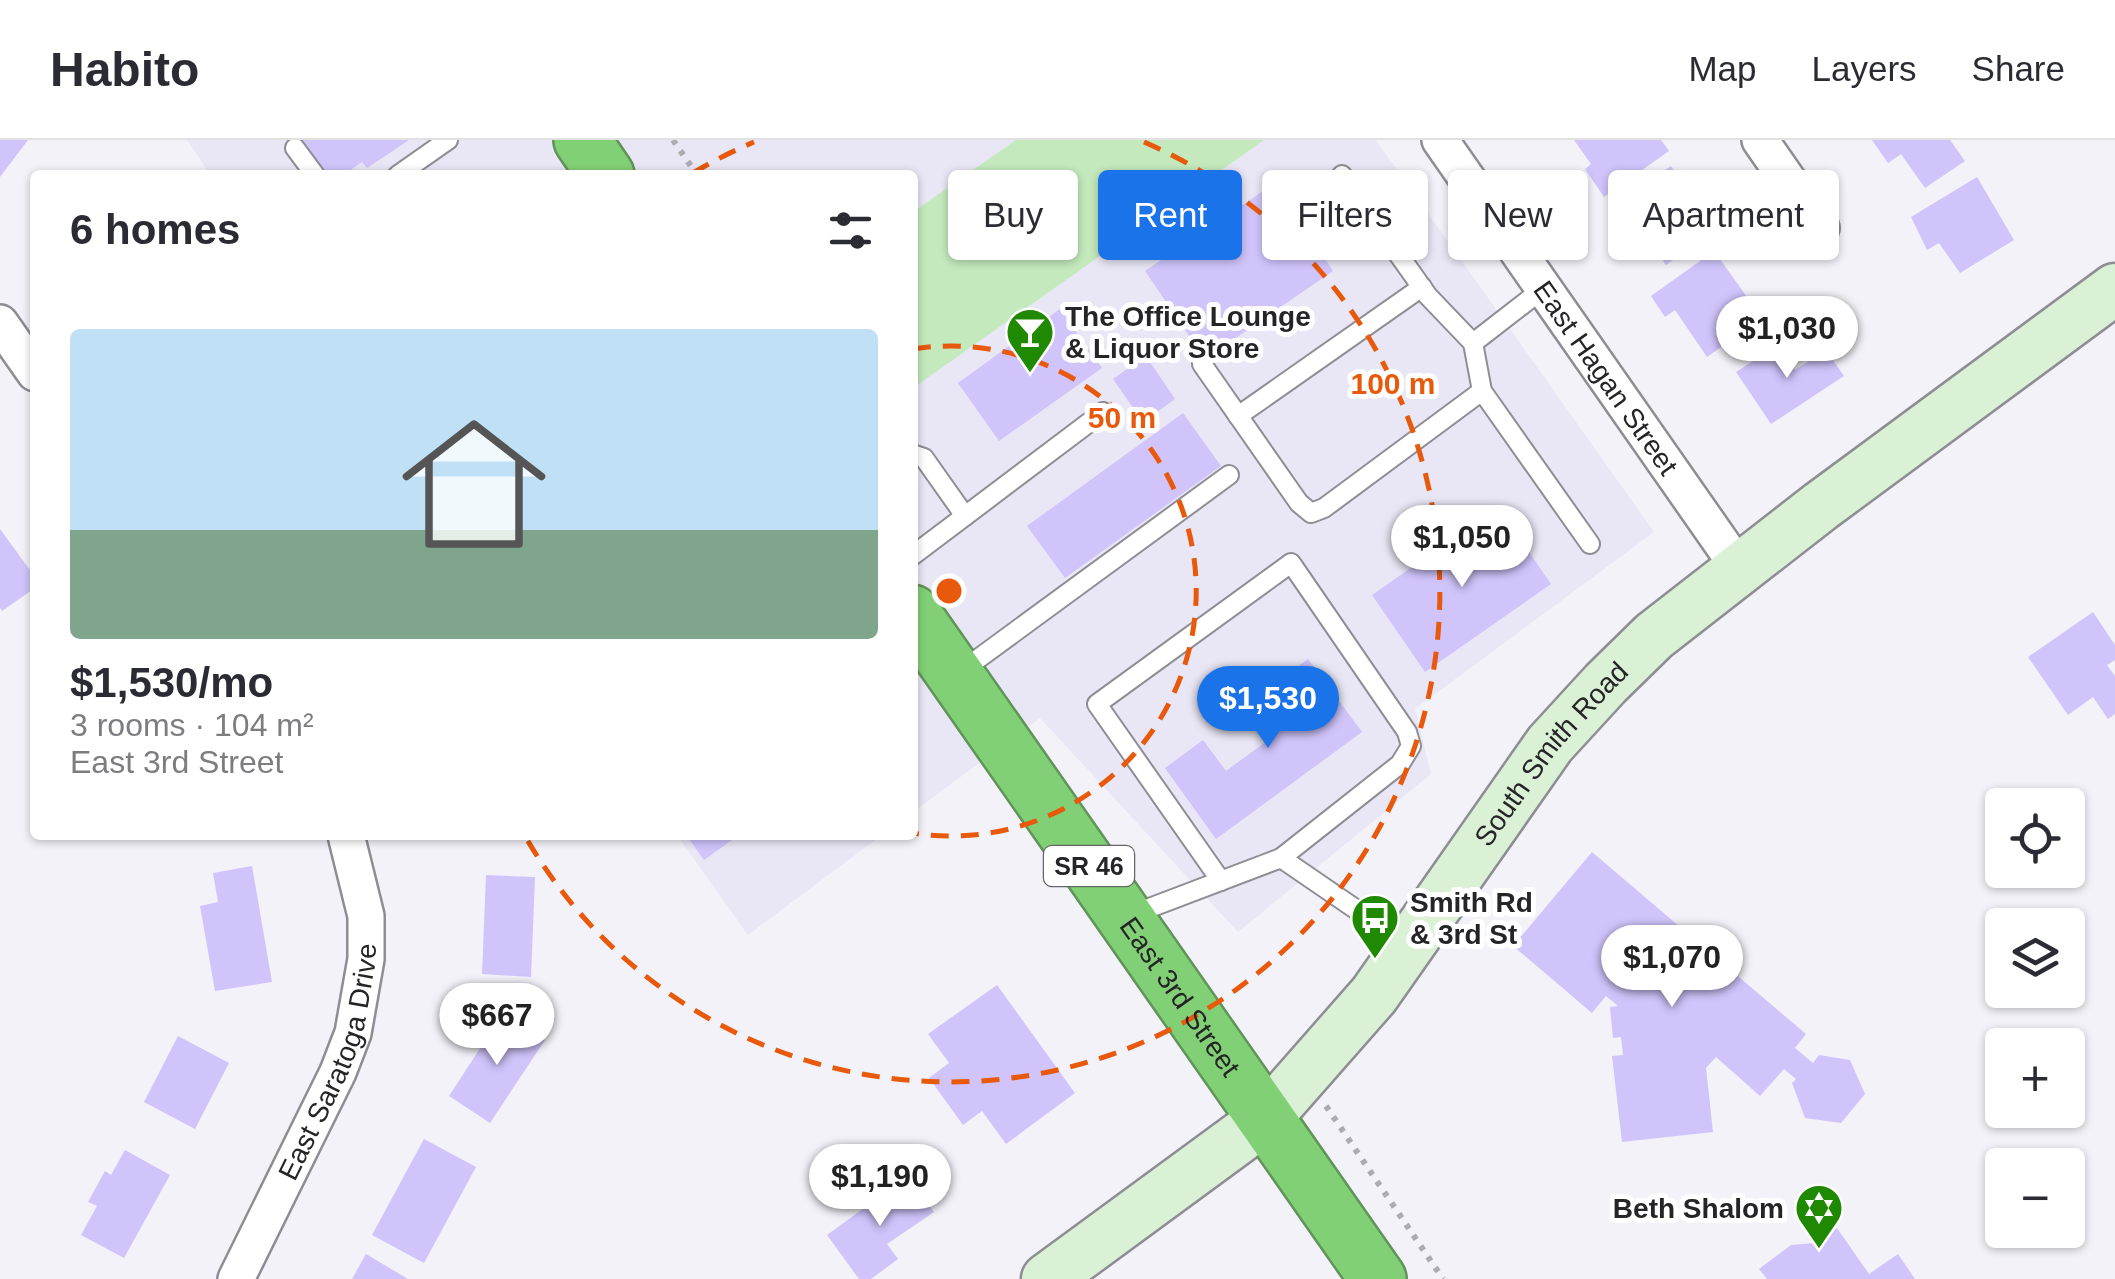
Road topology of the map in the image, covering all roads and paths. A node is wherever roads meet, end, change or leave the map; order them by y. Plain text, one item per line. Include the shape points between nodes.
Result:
1 (448, 140) edge
2 (582, 140) edge
3 (673, 140) edge
4 (1440, 140) edge
5 (1760, 140) edge
6 (295, 148) dead end
7 (311, 170) edge
8 (405, 170) edge
9 (603, 170) edge
10 (694, 170) edge
11 (1781, 170) edge
12 (1403, 260) edge
13 (1422, 287) junction
14 (1544, 288) junction
15 (2115, 289) edge
16 (0, 323) edge
17 (1473, 343) junction
18 (1202, 364) dead end
19 (30, 365) edge
20 (1482, 391) junction
21 (1102, 412) dead end
22 (1238, 416) junction
23 (918, 456) edge
24 (1229, 475) dead end
25 (966, 516) junction
26 (1590, 544) dead end
27 (918, 552) edge
28 (1739, 568) junction
29 (918, 622) edge
30 (955, 675) junction
31 (348, 840) edge
32 (1281, 858) junction
33 (1221, 881) junction
34 (1125, 917) junction
35 (1408, 946) junction
36 (1308, 1072) junction
37 (1266, 1119) junction
38 (236, 1279) edge
39 (1047, 1279) edge
40 (1378, 1279) edge
41 (1443, 1279) edge

1 - 8 lane
2 - 9 highway
3 - 10 path
4 - 14 street, East Hagan Street
5 - 11 street
6 - 7 lane
12 - 13 lane
13 - 17 lane
13 - 22 lane
14 - 17 lane
14 - 28 street, East Hagan Street
15 - 28 main road, South Smith Road
16 - 19 street
17 - 20 lane
18 - 22 lane
20 - 22 lane via 1311,512
20 - 26 lane
21 - 25 lane
23 - 25 lane
24 - 30 lane
25 - 27 lane
28 - 35 main road, South Smith Road via 1654,636 1550,744
29 - 30 highway, East 3rd Street / SR 46
30 - 34 highway, East 3rd Street / SR 46
31 - 38 street, East Saratoga Drive via 366,916 353,1033
32 - 33 lane
32 - 33 lane via 1400,764 1411,746 1291,564 1097,704
32 - 35 lane
33 - 34 lane
34 - 37 highway, East 3rd Street / SR 46
35 - 36 main road, South Smith Road
36 - 37 main road, South Smith Road
36 - 41 path via 1332,1118
37 - 39 main road, South Smith Road
37 - 40 highway, East 3rd Street / SR 46

